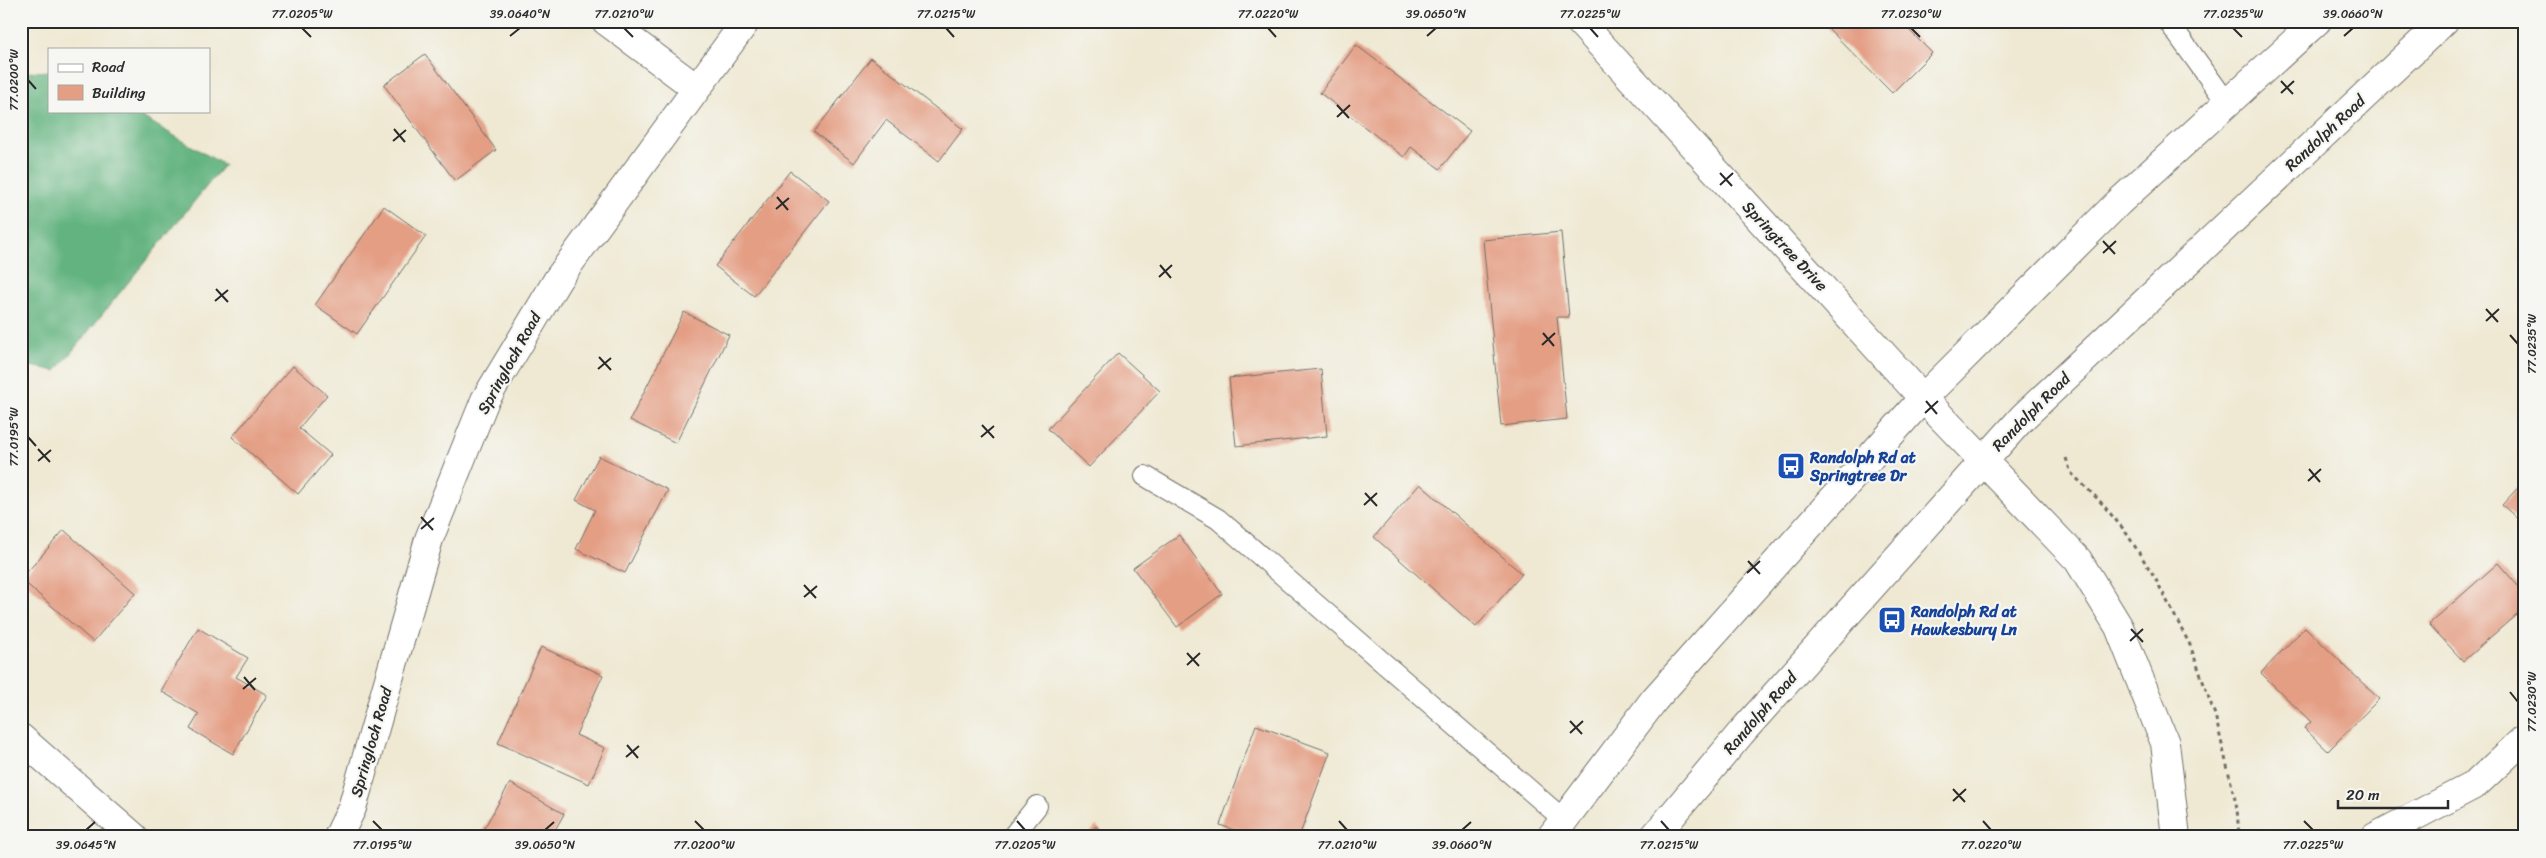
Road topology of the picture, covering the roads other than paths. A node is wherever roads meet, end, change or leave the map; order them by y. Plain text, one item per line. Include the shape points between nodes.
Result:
1 (606, 21) edge
2 (746, 21) edge
3 (1579, 21) edge
4 (2168, 21) edge
5 (2317, 21) edge
6 (2444, 21) edge
7 (696, 88) junction
8 (2226, 103) junction
9 (1923, 398) junction
10 (1984, 461) junction
11 (1145, 476) dead end
12 (21, 738) edge
13 (2525, 738) edge
14 (1037, 806) dead end
15 (1558, 828) edge
16 (134, 837) edge
17 (338, 837) edge
18 (1012, 837) edge
19 (1654, 837) edge
20 (2176, 837) edge
21 (2375, 837) edge

1 - 7 street
2 - 7 street, Springloch Road
3 - 9 street, Springtree Drive
4 - 8 lane
5 - 8 street
6 - 10 street, Randolph Road via 2023,416
7 - 17 street, Springloch Road via 558,279 485,400 429,539 352,808
8 - 9 street via 2118,203
9 - 10 street, Springtree Drive
9 - 15 street via 1654,700
10 - 19 street, Randolph Road via 1741,734
10 - 20 street, Springtree Drive via 2078,560 2119,627 2165,743
11 - 15 lane via 1218,519
12 - 16 street
13 - 21 street via 2476,784
14 - 18 lane

